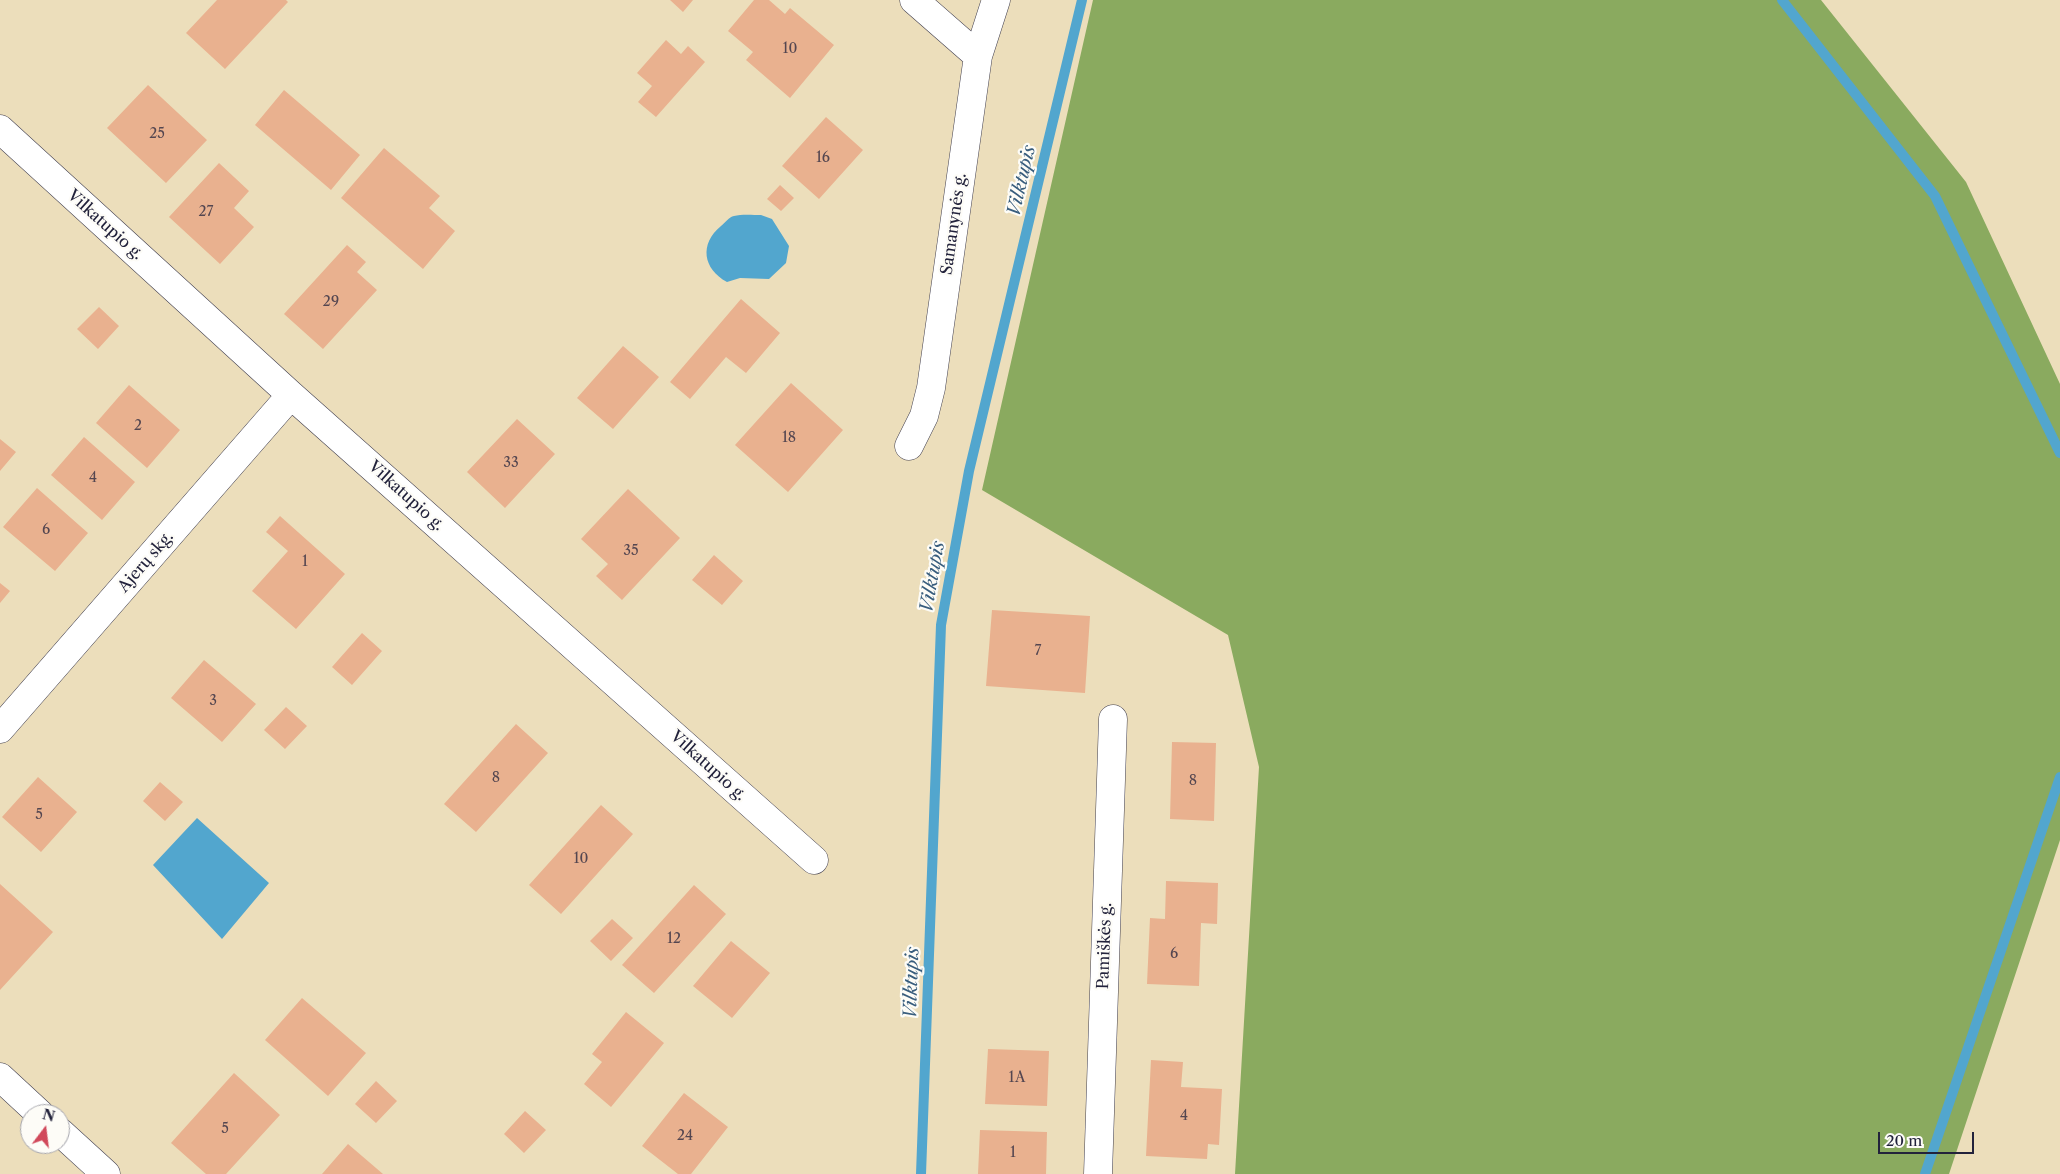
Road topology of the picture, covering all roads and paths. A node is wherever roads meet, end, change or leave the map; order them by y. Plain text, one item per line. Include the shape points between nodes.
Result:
1 (914, 0) edge
2 (996, 0) edge
3 (978, 56) junction
4 (0, 129) edge
5 (291, 395) junction
6 (909, 446) dead end
7 (1113, 719) dead end
8 (0, 730) edge
9 (814, 860) dead end
10 (0, 1077) edge
11 (29, 1104) edge
12 (70, 1141) edge
13 (106, 1174) edge
14 (1098, 1174) edge

1 - 3 street
2 - 3 street, Samanynės g.
3 - 6 street, Samanynės g. via 931,388 924,416
4 - 5 street, Vilkatupio g.
5 - 8 street, Ajerų skg.
5 - 9 street, Vilkatupio g.
7 - 14 street, Pamiškės g.
10 - 11 street
12 - 13 street

